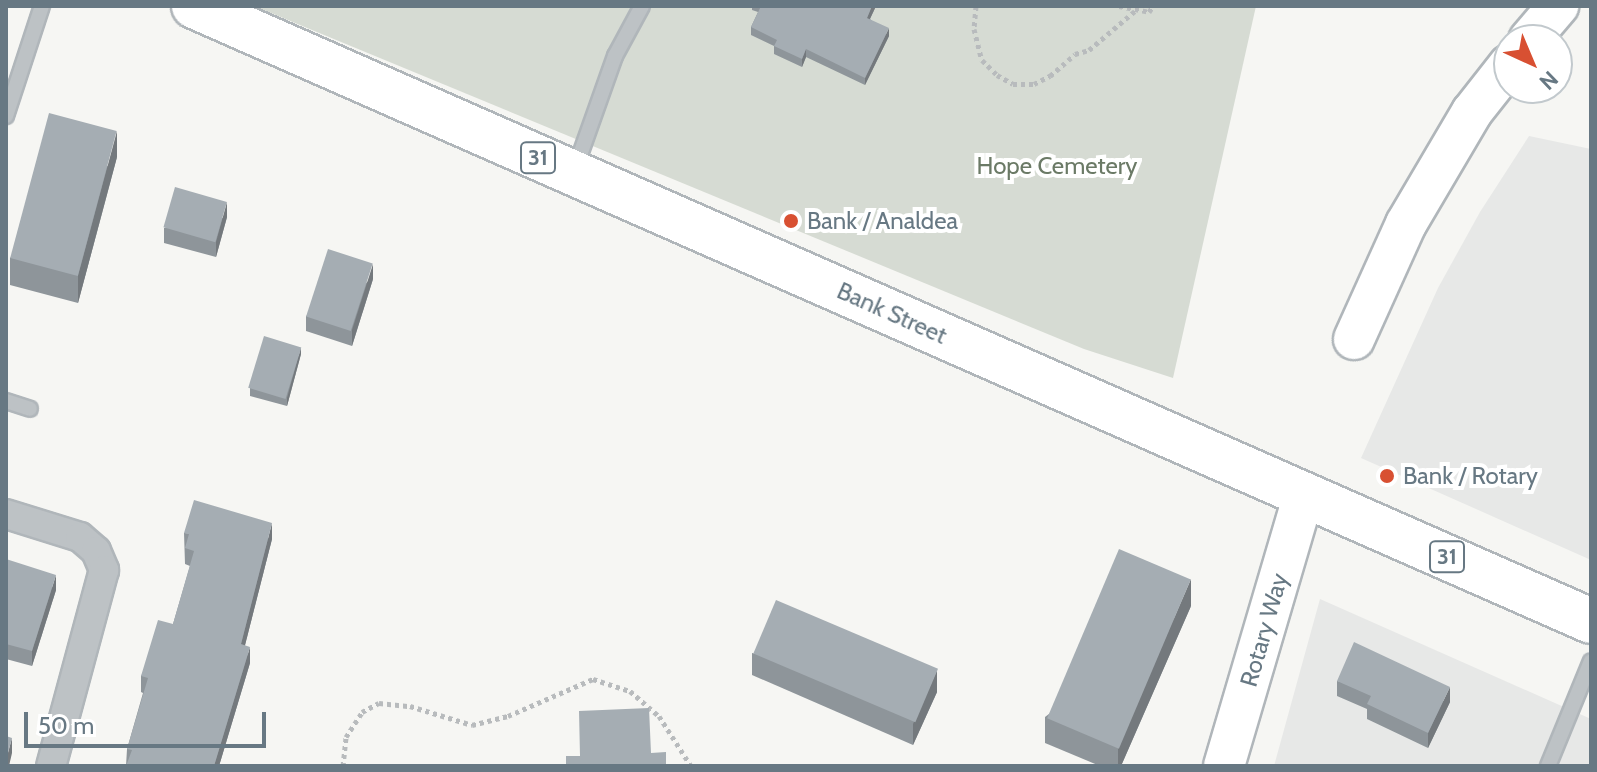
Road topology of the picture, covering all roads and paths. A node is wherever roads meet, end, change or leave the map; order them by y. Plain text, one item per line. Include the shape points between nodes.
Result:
1 (42, 6) edge
2 (194, 6) edge
3 (642, 6) edge
4 (976, 6) edge
5 (1119, 6) edge
6 (1153, 6) edge
7 (1558, 6) edge
8 (1135, 11) junction
9 (1543, 24) edge
10 (1493, 85) edge
11 (6, 116) edge
12 (574, 174) junction
13 (1354, 339) dead end
14 (6, 401) edge
15 (30, 409) dead end
16 (1304, 494) junction
17 (6, 514) edge
18 (1591, 621) edge
19 (1591, 661) edge
20 (51, 766) edge
21 (343, 766) edge
22 (691, 766) edge
23 (1224, 766) edge
24 (1548, 766) edge

1 - 11 lane
2 - 12 main road, Bank Street / 31
3 - 12 lane via 615,56
4 - 8 path via 974,29 982,60 1013,84 1034,84 1050,76
5 - 8 path
6 - 8 path via 1149,12
7 - 9 street
10 - 13 street via 1406,224
12 - 16 main road, Bank Street / 31
14 - 15 lane
16 - 18 main road, Bank Street / 31
16 - 23 street, Rotary Way
17 - 20 street via 80,537 96,551 104,570
19 - 24 lane
21 - 22 path via 346,737 362,712 379,703 410,706 472,725 508,716 593,679 630,691 659,716

